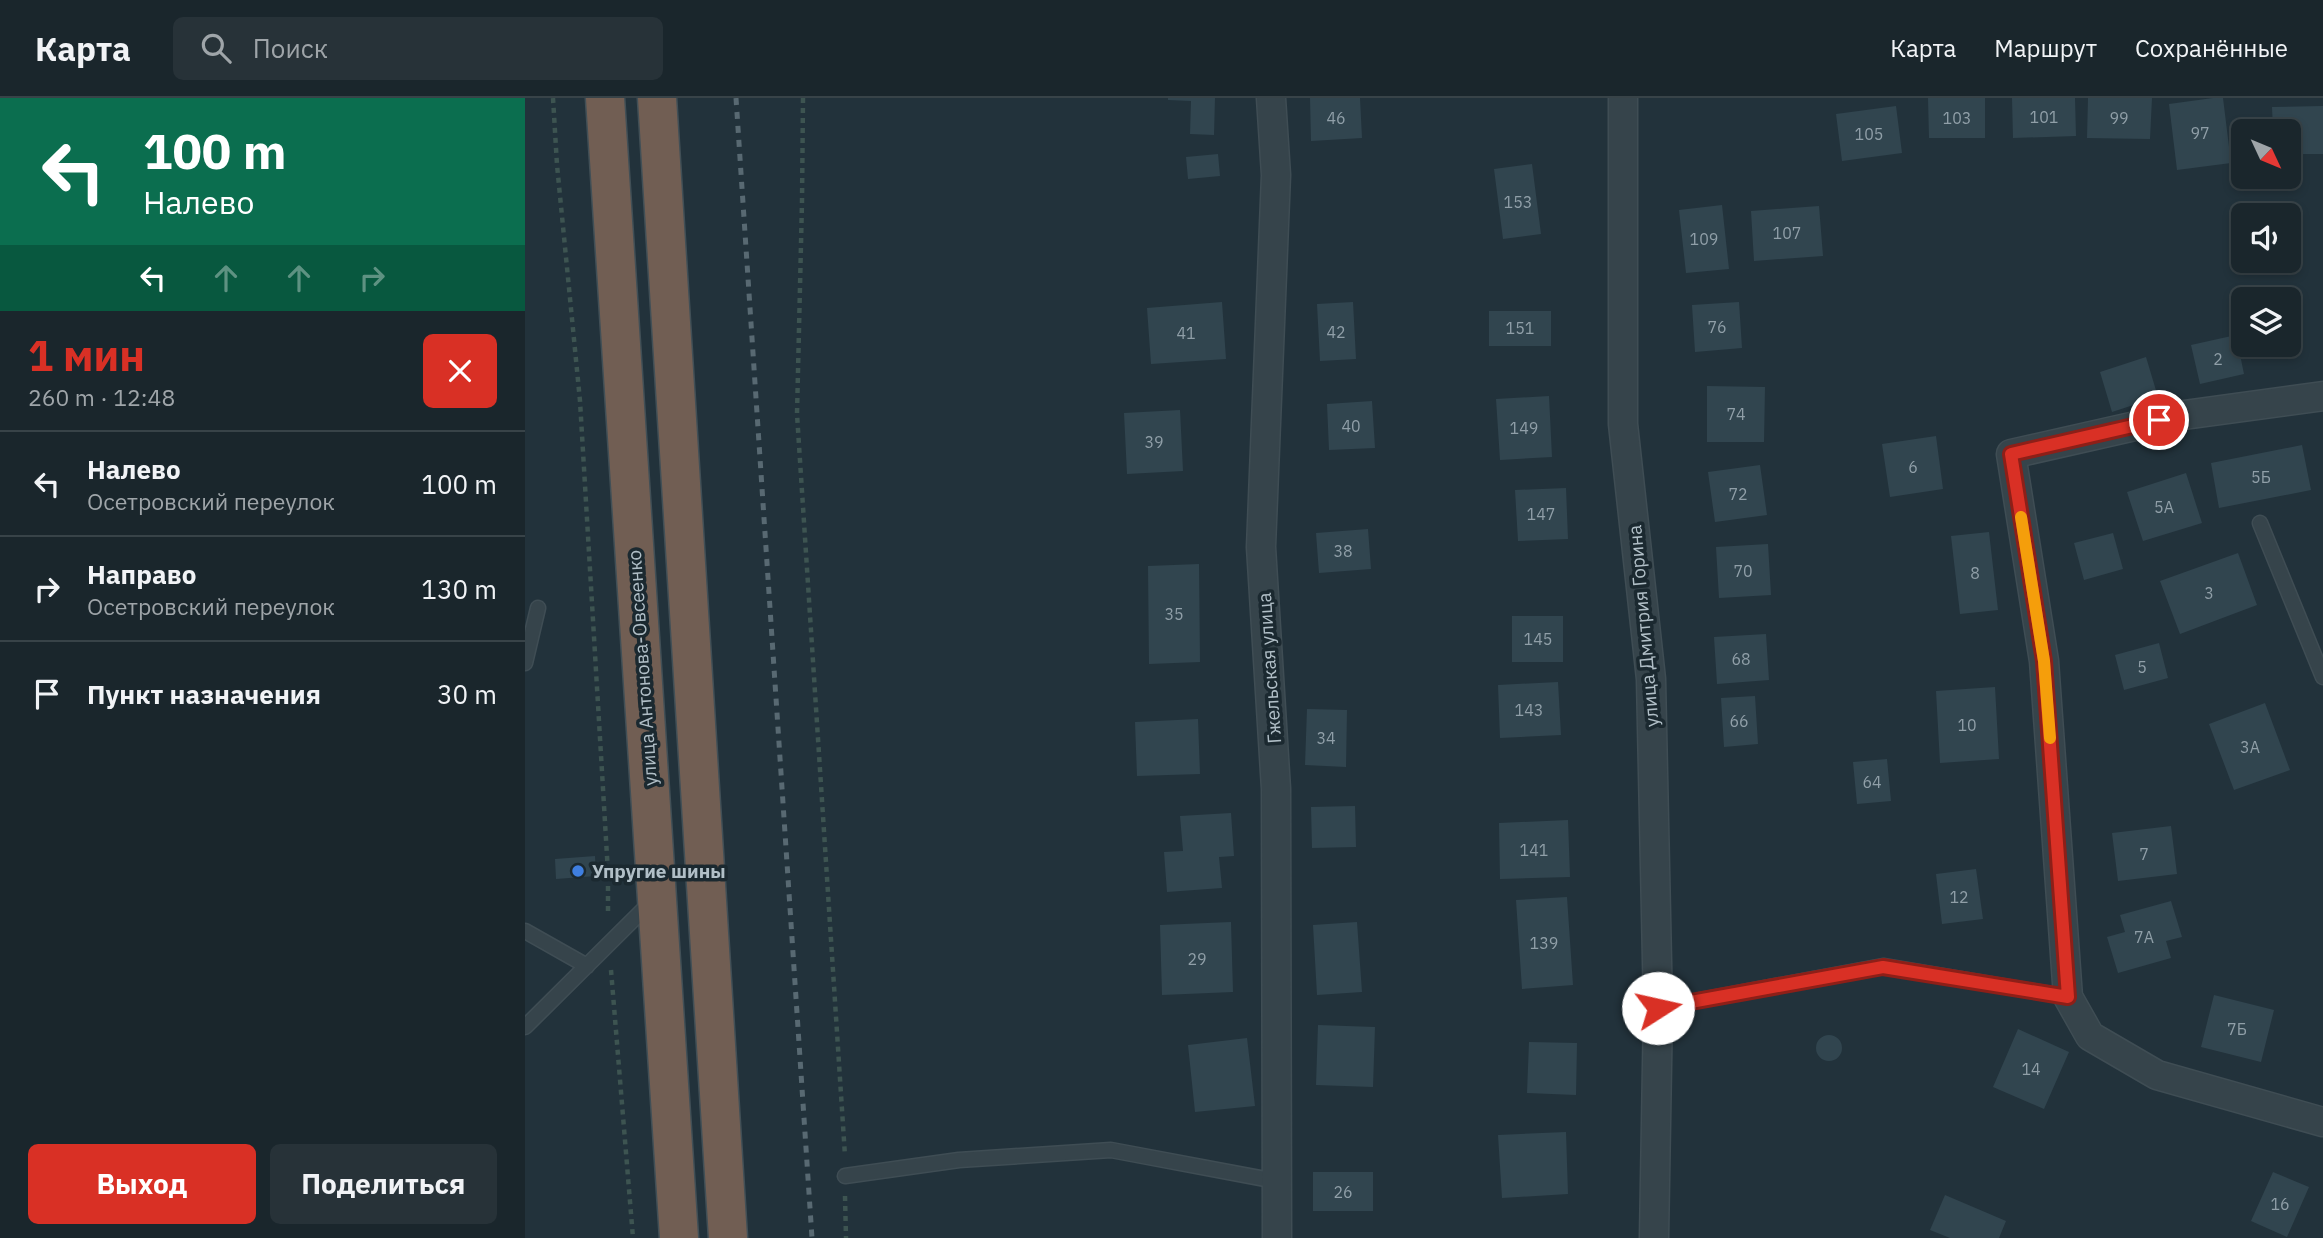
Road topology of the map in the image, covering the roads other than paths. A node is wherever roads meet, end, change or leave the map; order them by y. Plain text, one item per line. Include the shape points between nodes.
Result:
1 (605, 98) edge
2 (657, 98) edge
3 (1271, 98) edge
4 (1623, 98) edge
5 (2323, 396) edge
6 (2259, 523) dead end
7 (538, 608) dead end
8 (525, 663) edge
9 (692, 667) junction
10 (642, 674) junction
11 (2323, 677) edge
12 (657, 896) junction
13 (525, 931) edge
14 (587, 965) junction
15 (2068, 997) junction
16 (1658, 1008) junction
17 (525, 1027) edge
18 (2323, 1122) edge
19 (845, 1176) road end
20 (1276, 1181) junction
21 (679, 1238) edge
22 (728, 1238) edge
23 (1277, 1238) edge
24 (1654, 1238) edge

1 - 10 highway, улица Антонова-Овсеенко
2 - 9 highway
3 - 20 street, Гжельская улица via 1276,175 1261,547 1276,789
4 - 16 street, улица Дмитрия Горина via 1623,424 1651,680
5 - 15 street via 2184,415 2011,454 2044,661
6 - 11 lane
7 - 8 lane
9 - 10 highway via 681,684 662,691
9 - 22 highway
10 - 12 highway, улица Антонова-Овсеенко
12 - 14 lane
12 - 21 highway, улица Антонова-Овсеенко
13 - 14 lane
14 - 17 lane
15 - 16 lane via 1883,967
15 - 18 street via 2091,1036 2157,1075
16 - 24 street, улица Дмитрия Горина
19 - 20 lane via 959,1160 1111,1150
20 - 23 street, Гжельская улица

